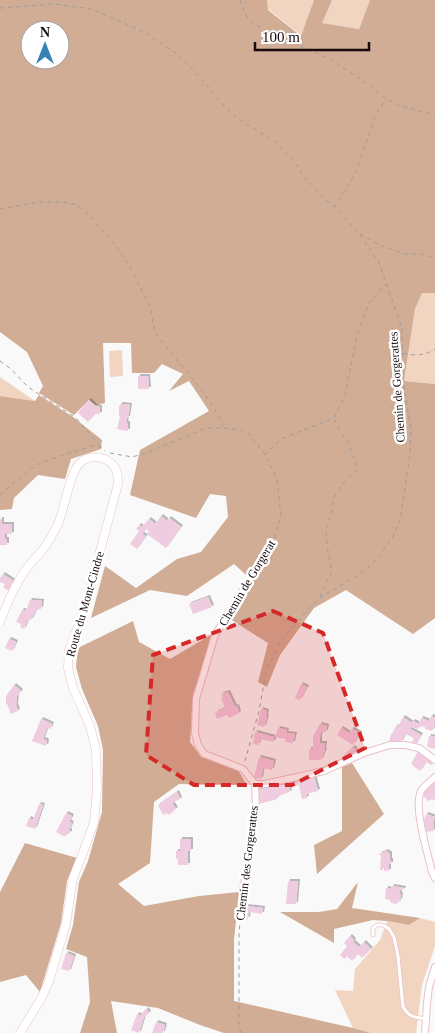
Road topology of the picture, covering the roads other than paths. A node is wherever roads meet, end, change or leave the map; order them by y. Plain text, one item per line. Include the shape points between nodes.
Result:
1 (247, 584) road end
2 (0, 622) edge
3 (435, 760) edge
4 (435, 777) edge
5 (255, 784) junction
6 (435, 878) edge
7 (242, 896) road end
8 (373, 935) dead end
9 (435, 967) edge
10 (426, 1019) junction
11 (20, 1033) edge
12 (425, 1033) edge

1 - 5 street, Chemin de Gorgerat via 215,635 196,699 195,733 204,754 243,769
2 - 11 street, Route du Mont-Cindre via 19,580 54,532 74,470 81,462 92,458 109,461 118,474 118,484 84,611 69,650 68,668 96,750 94,822 73,878 66,924 48,981
3 - 5 street via 419,748 405,744 390,745 324,771
4 - 6 street via 421,790 418,800
5 - 7 street, Chemin des Gorgerattes via 256,811
8 - 10 lane via 373,928 383,924 394,937 403,1007 408,1014
9 - 10 street via 429,987
10 - 12 street

